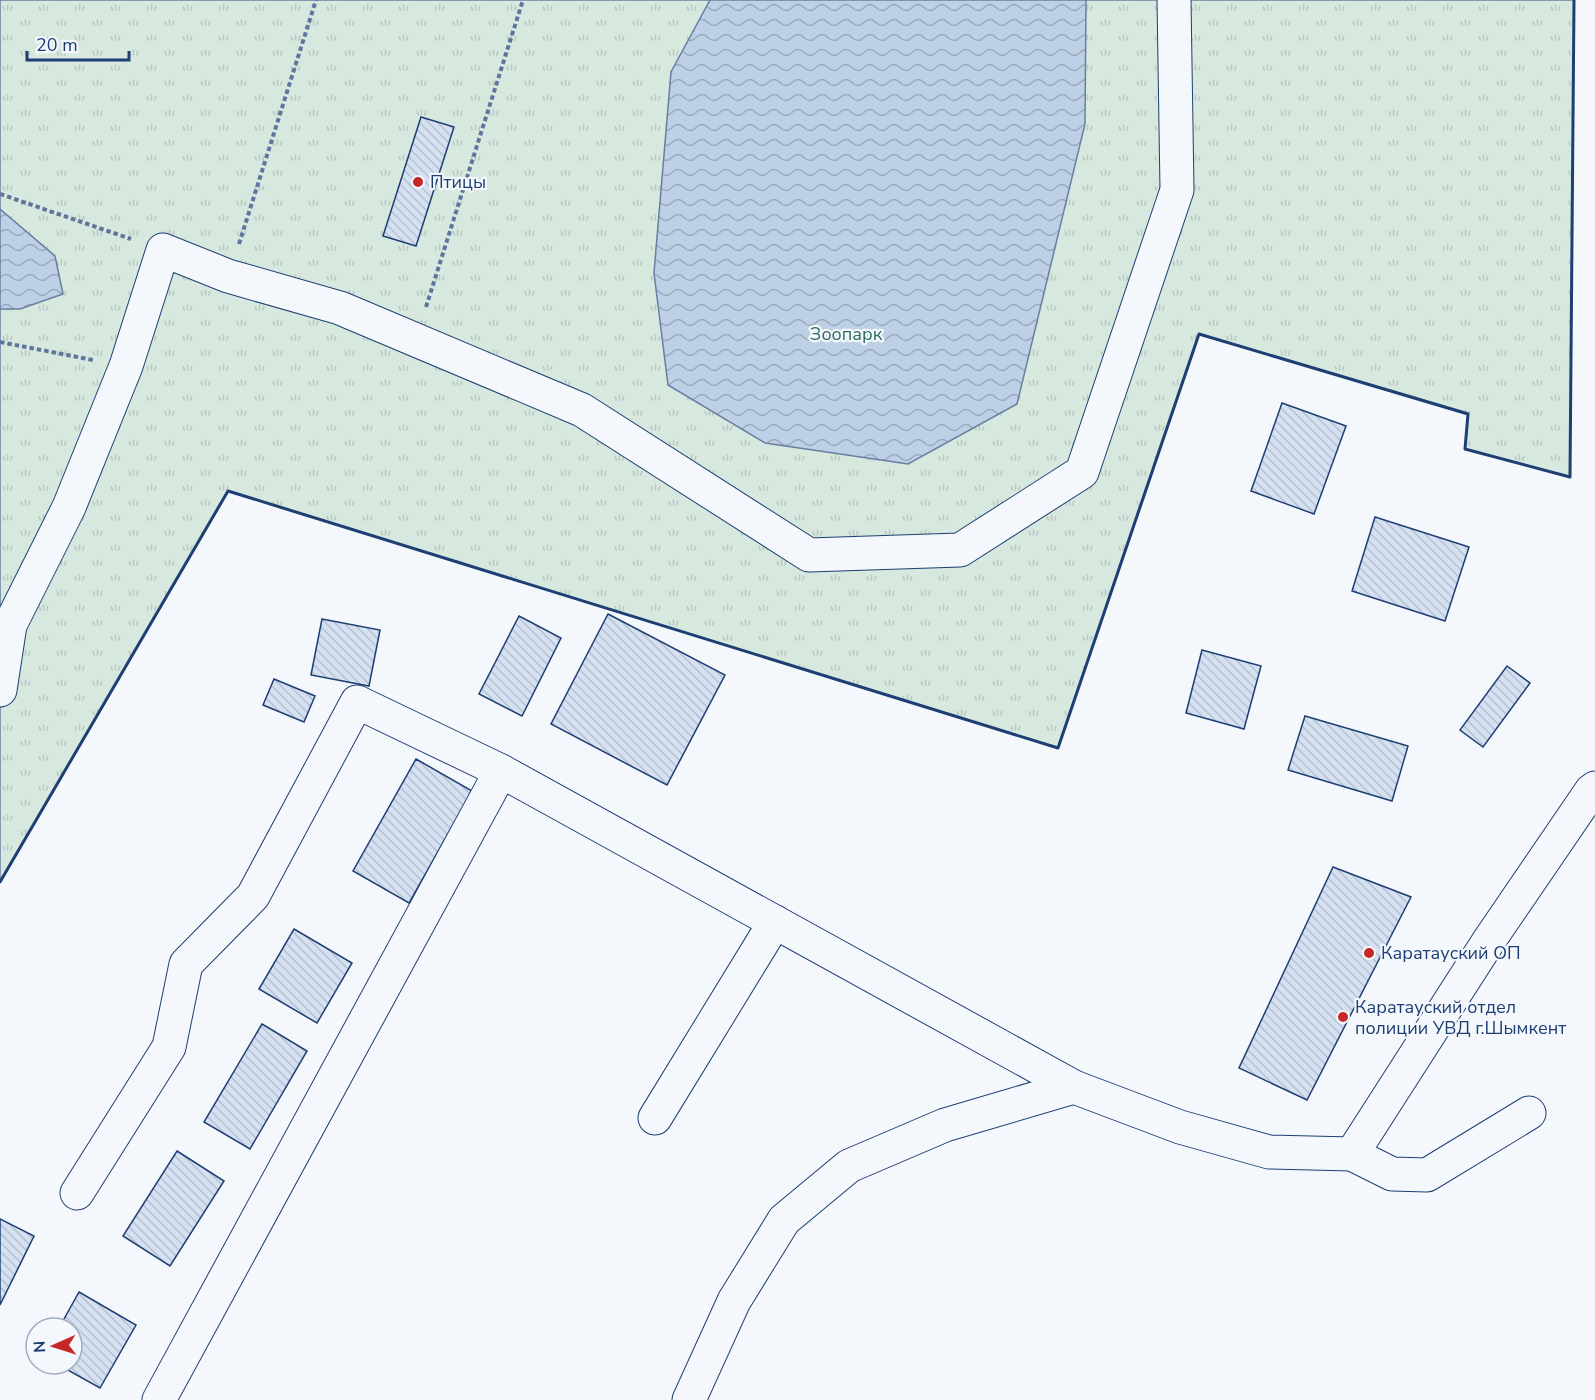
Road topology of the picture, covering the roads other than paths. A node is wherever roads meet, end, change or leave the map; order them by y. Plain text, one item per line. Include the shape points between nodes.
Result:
1 (1174, 0) edge
2 (0, 690) edge
3 (501, 771) junction
4 (1595, 788) edge
5 (775, 922) junction
6 (1074, 1087) junction
7 (1529, 1113) dead end
8 (655, 1118) dead end
9 (1352, 1154) junction
10 (77, 1193) dead end
11 (159, 1400) edge
12 (688, 1400) edge

1 - 2 street via 1178,190 1082,472 960,550 809,555 582,410 340,308 228,276 163,250 126,366 69,507 10,625
3 - 5 street
3 - 10 street via 357,702 253,896 186,964 169,1047
3 - 11 street
4 - 9 street via 1490,939
5 - 6 street
5 - 8 street
6 - 9 street via 1180,1127 1269,1152
6 - 12 street via 945,1125 849,1166 784,1220 734,1301
7 - 9 street via 1427,1175 1392,1174

